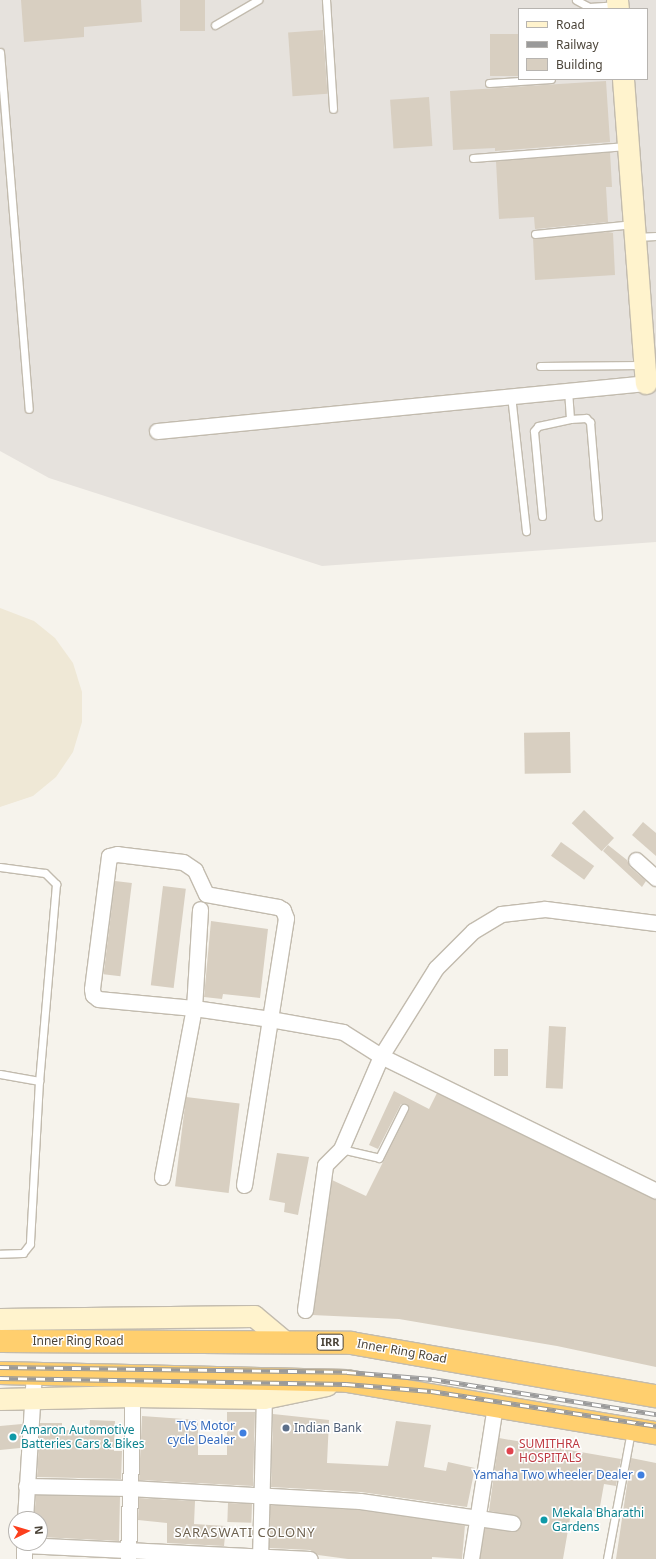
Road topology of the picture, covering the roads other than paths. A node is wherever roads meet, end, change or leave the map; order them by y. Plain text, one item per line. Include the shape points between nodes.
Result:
1 (258, 0) edge
2 (326, 0) edge
3 (576, 0) edge
4 (618, 4) edge
5 (215, 25) dead end
6 (0, 52) edge
7 (536, 80) edge
8 (623, 80) edge
9 (489, 83) dead end
10 (333, 109) dead end
11 (2, 112) edge
12 (627, 146) junction
13 (473, 158) dead end
14 (634, 231) junction
15 (535, 234) dead end
16 (656, 236) edge
17 (540, 366) dead end
18 (651, 378) edge
19 (568, 390) junction
20 (511, 395) junction
21 (30, 409) dead end
22 (570, 419) junction
23 (157, 431) dead end
24 (542, 516) dead end
25 (598, 517) dead end
26 (526, 531) dead end
27 (636, 860) dead end
28 (0, 867) edge
29 (656, 878) edge
30 (200, 909) dead end
31 (656, 923) edge
32 (194, 1008) junction
33 (270, 1019) junction
34 (381, 1056) junction
35 (0, 1074) edge
36 (39, 1080) junction
37 (404, 1108) dead end
38 (341, 1149) junction
39 (162, 1177) dead end
40 (244, 1185) dead end
41 (656, 1190) edge
42 (0, 1254) edge
43 (304, 1310) dead end
44 (0, 1318) edge
45 (0, 1341) edge
46 (284, 1341) junction
47 (0, 1373) edge
48 (34, 1373) junction
49 (347, 1381) junction
50 (133, 1387) junction
51 (656, 1396) edge
52 (264, 1398) junction
53 (0, 1399) edge
54 (32, 1399) junction
55 (495, 1406) junction
56 (632, 1428) junction
57 (656, 1433) edge
58 (26, 1486) junction
59 (129, 1488) junction
60 (261, 1497) junction
61 (25, 1511) edge
62 (477, 1518) junction
63 (512, 1523) dead end
64 (48, 1550) edge
65 (128, 1554) edge
66 (260, 1557) edge
67 (310, 1559) edge
68 (471, 1559) edge
69 (607, 1559) edge

1 - 5 lane
2 - 10 lane
3 - 4 lane via 589,7
6 - 11 lane
7 - 9 lane
8 - 12 street
11 - 21 lane
12 - 13 lane
12 - 14 street
14 - 15 lane
14 - 16 lane
14 - 18 street
17 - 18 lane
18 - 19 street
19 - 20 street
19 - 22 lane
20 - 23 street
20 - 26 lane
22 - 24 lane via 538,426 534,431
22 - 25 lane via 586,418 590,422
27 - 29 street
28 - 36 lane via 45,873 56,884
30 - 32 street
31 - 34 street via 545,909 501,914 473,931 436,968
32 - 33 street
32 - 33 street via 98,999 93,996 109,856 116,854 183,862 195,870 206,894 283,910 286,918
32 - 39 street
33 - 34 street via 343,1032
33 - 40 street
34 - 38 street
34 - 41 street
35 - 36 lane
36 - 42 lane via 30,1244 23,1253
37 - 38 lane via 379,1158
38 - 43 street via 325,1164
44 - 46 street via 254,1316
45 - 46 highway, Inner Ring Road / IRR
46 - 51 highway, Inner Ring Road / IRR via 351,1343
47 - 48 highway
48 - 50 highway
48 - 54 street
49 - 50 highway
49 - 52 street
49 - 55 highway
50 - 52 street
50 - 54 street
50 - 59 street
52 - 60 street
53 - 54 street
54 - 58 street
55 - 56 highway
55 - 62 street
56 - 57 highway
56 - 69 lane
58 - 59 street
58 - 61 street
59 - 60 street
59 - 65 street
60 - 62 street via 360,1501
60 - 66 street
62 - 63 street
62 - 68 street
64 - 65 street
65 - 66 street
66 - 67 street

